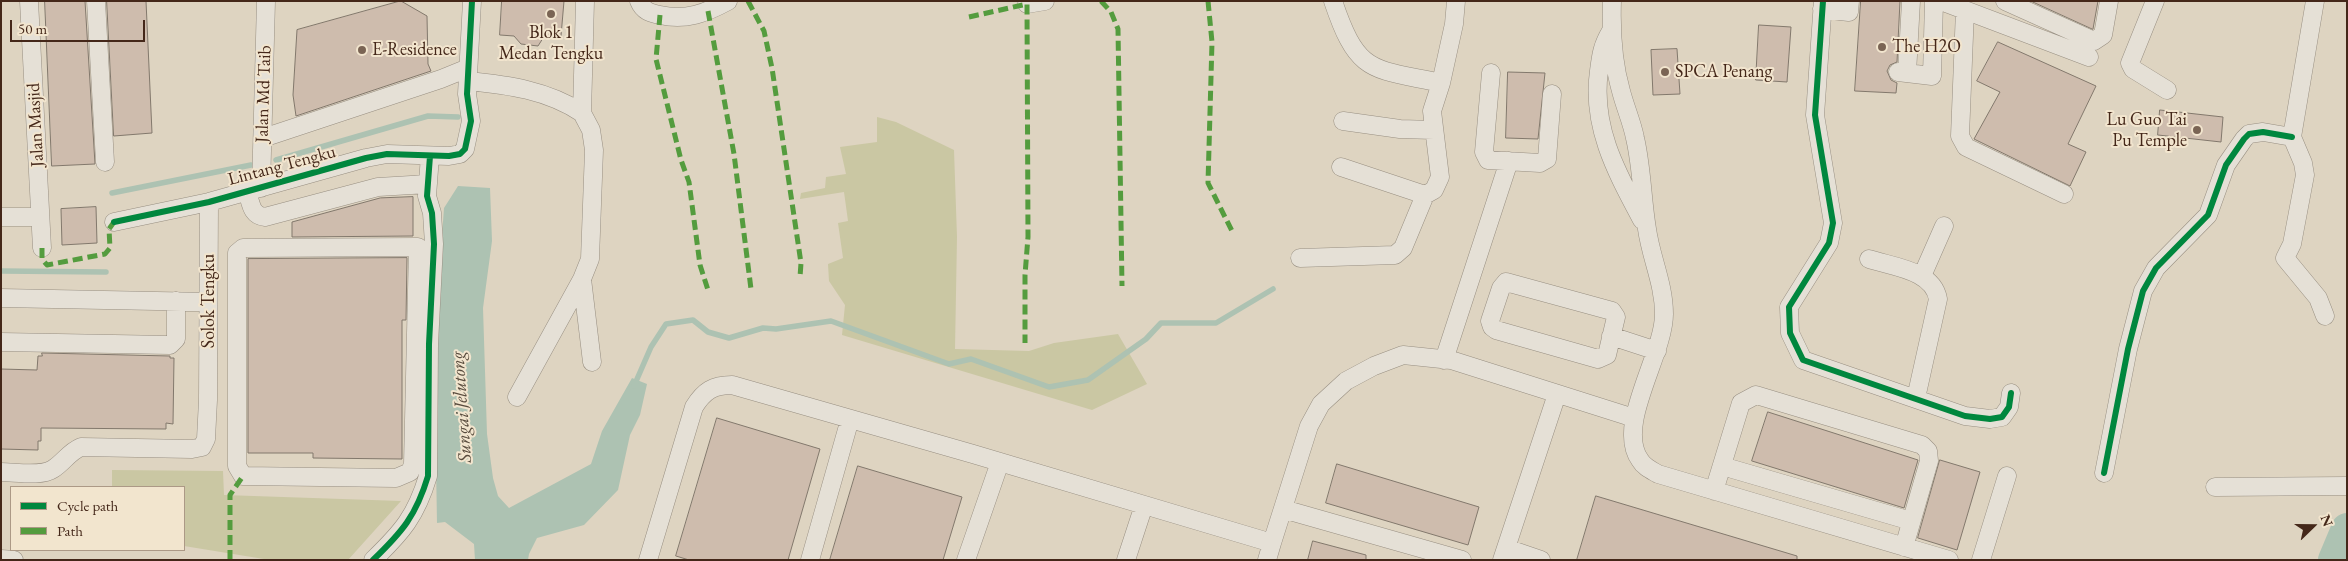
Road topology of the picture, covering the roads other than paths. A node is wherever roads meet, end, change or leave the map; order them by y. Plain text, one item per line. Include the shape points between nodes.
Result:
1 (29, 1) edge
2 (96, 1) edge
3 (266, 1) edge
4 (472, 1) edge
5 (585, 1) edge
6 (639, 1) edge
7 (728, 1) edge
8 (1045, 1) edge
9 (1333, 1) edge
10 (1456, 1) edge
11 (1612, 1) edge
12 (1911, 1) edge
13 (1934, 1) edge
14 (1941, 1) edge
15 (2005, 1) edge
16 (2108, 1) edge
17 (2155, 1) edge
18 (2315, 1) edge
19 (1027, 4) dead end
20 (1823, 5) edge
21 (1853, 8) edge
22 (1965, 10) junction
23 (1611, 31) junction
24 (2089, 57) dead end
25 (1491, 73) dead end
26 (468, 74) junction
27 (1442, 83) junction
28 (2167, 90) dead end
29 (1552, 94) dead end
30 (582, 113) junction
31 (1343, 121) dead end
32 (1434, 130) junction
33 (2292, 137) junction
34 (262, 138) junction
35 (430, 156) junction
36 (1509, 161) junction
37 (105, 162) dead end
38 (338, 167) junction
39 (1341, 167) dead end
40 (428, 184) junction
41 (254, 189) junction
42 (2064, 194) dead end
43 (347, 195) junction
44 (1425, 195) junction
45 (209, 202) junction
46 (1, 217) edge
47 (40, 217) junction
48 (114, 222) dead end
49 (1944, 226) dead end
50 (433, 227) junction
51 (1647, 230) junction
52 (418, 246) junction
53 (42, 248) dead end
54 (1300, 258) dead end
55 (1869, 259) dead end
56 (1922, 276) junction
57 (582, 279) junction
58 (1, 298) edge
59 (176, 301) junction
60 (208, 302) junction
61 (2325, 316) dead end
62 (1611, 336) junction
63 (1, 342) edge
64 (1657, 351) junction
65 (208, 358) junction
66 (237, 358) junction
67 (1444, 360) junction
68 (592, 362) dead end
69 (237, 385) junction
70 (208, 392) junction
71 (2011, 393) dead end
72 (1556, 394) junction
73 (517, 397) dead end
74 (1916, 398) junction
75 (1634, 418) junction
76 (850, 419) junction
77 (1000, 462) junction
78 (1722, 466) junction
79 (1, 472) edge
80 (2104, 473) dead end
81 (2007, 476) dead end
82 (2215, 486) dead end
83 (2347, 486) edge
84 (1714, 491) junction
85 (1809, 491) junction
86 (1144, 505) junction
87 (1282, 509) junction
88 (1801, 517) junction
89 (1911, 521) junction
90 (1904, 547) junction
91 (1270, 551) edge
92 (1504, 554) edge
93 (1, 559) edge
94 (14, 560) edge
95 (373, 560) edge
96 (648, 560) edge
97 (810, 560) edge
98 (966, 560) edge
99 (1126, 560) edge
100 (1462, 560) edge
101 (1540, 560) edge
102 (1948, 560) edge
103 (1981, 560) edge

1 - 47 street, Jalan Masjid
2 - 37 street
3 - 34 street, Jalan Md Taib
4 - 26 street
5 - 30 street
6 - 7 street via 641,7 650,13 677,19 702,14
8 - 19 street
9 - 27 street via 1346,38 1363,61 1375,68
10 - 27 street
11 - 23 street
12 - 13 street via 1903,72 1932,76
14 - 22 street
15 - 16 street via 2094,41 2103,34
17 - 28 street via 2130,63 2133,69
18 - 33 street
20 - 21 street
20 - 74 street via 1815,115 1833,224 1829,243 1788,307 1790,333 1804,360
22 - 24 street
22 - 42 street via 1962,143
23 - 51 street via 1620,91 1635,138
23 - 51 street via 1602,45 1598,78 1600,120 1614,166
25 - 36 street via 1485,156 1492,161
26 - 30 street via 550,96
26 - 34 street via 441,79
26 - 35 street, Lintang Tengku via 467,94 472,121 465,149 460,154
27 - 32 street via 1432,111
29 - 36 street via 1547,159 1540,163
30 - 57 street via 591,130 594,150 590,259
31 - 32 street via 1400,130
32 - 44 street via 1440,177 1434,190
33 - 61 street via 2305,175 2292,244 2285,258 2318,298
33 - 80 street via 2263,132 2249,134 2244,139 2226,165 2208,215 2156,268 2143,291 2128,349
34 - 41 street, Jalan Md Taib
35 - 38 street, Lintang Tengku via 387,154
35 - 40 street
36 - 67 street
38 - 41 street, Lintang Tengku
38 - 43 street
39 - 44 street
40 - 43 street via 378,187
40 - 50 street
41 - 43 street via 254,213 265,217
41 - 45 street, Lintang Tengku
44 - 54 street via 1403,248 1395,255
45 - 48 street, Lintang Tengku
45 - 60 street, Solok Tengku
46 - 47 street
47 - 53 street, Jalan Masjid
49 - 56 street
50 - 52 street via 419,239
50 - 95 street via 428,344 428,476 422,497 402,531
51 - 64 street via 1662,292 1664,316
52 - 66 street via 239,249
52 - 69 street via 413,464 405,476 243,476 237,466
55 - 56 street
56 - 74 street via 1934,285 1938,299
57 - 68 street
57 - 73 street
58 - 59 street
59 - 60 street
59 - 63 street via 176,340 170,345
60 - 65 street, Solok Tengku
62 - 62 street via 1607,355 1598,359 1496,330 1490,321 1500,288 1510,282 1612,311 1616,317
62 - 64 street
64 - 75 street
65 - 66 street
65 - 70 street, Solok Tengku
66 - 69 street
67 - 72 street
67 - 87 street via 1402,355 1346,381 1321,404 1309,426
69 - 70 street
70 - 79 street, Solok Tengku via 206,439 202,446 192,449 82,448 72,451 46,473
71 - 74 street via 2007,413 1996,420 1964,416
72 - 75 street
72 - 92 street
75 - 84 street via 1635,449 1647,468
76 - 77 street
76 - 96 street via 732,385 708,389 694,408
76 - 97 street
77 - 86 street
77 - 98 street
78 - 84 street
78 - 85 street
78 - 89 street via 1741,403 1756,395 1922,445 1928,451 1929,461
81 - 103 street
82 - 83 street
84 - 88 street
85 - 88 street
85 - 89 street
86 - 91 street
86 - 99 street
87 - 91 street
87 - 100 street
88 - 90 street
89 - 90 street
90 - 102 street
92 - 101 street
93 - 94 street

